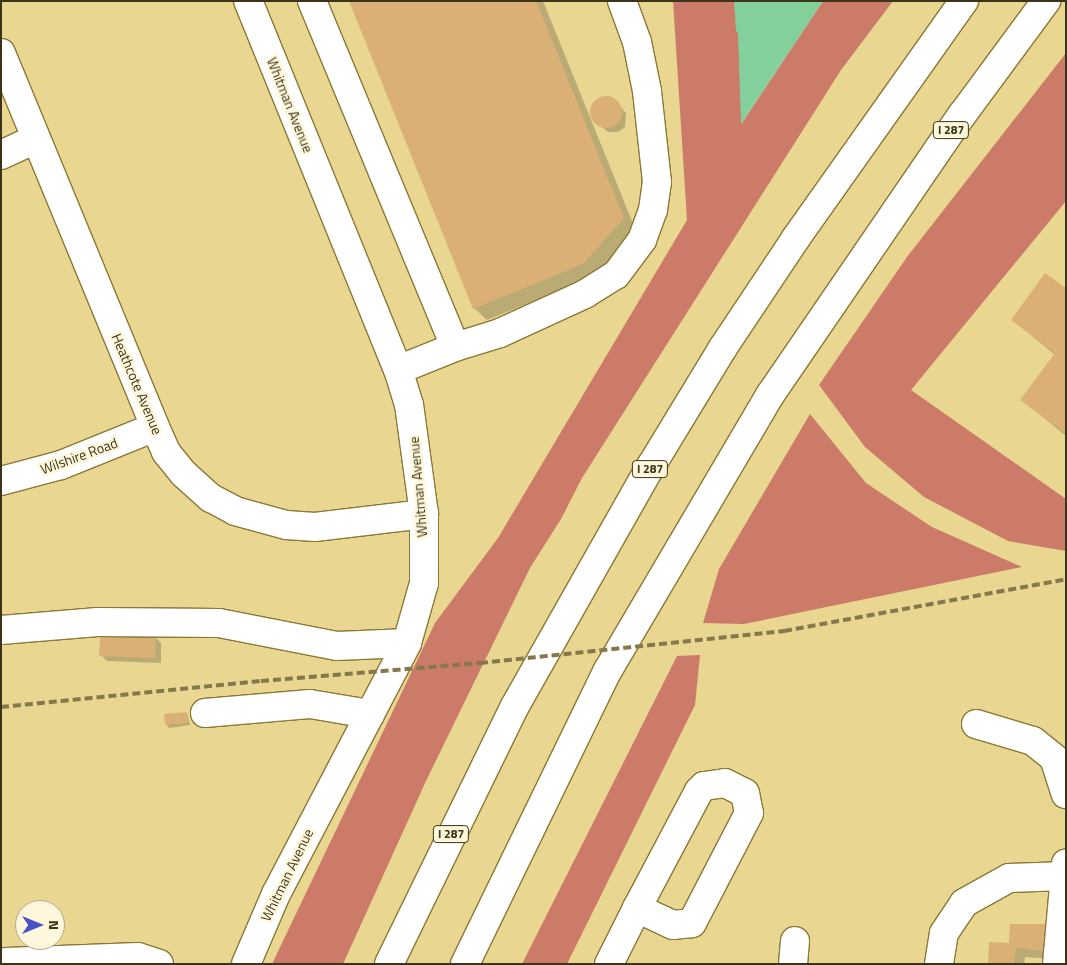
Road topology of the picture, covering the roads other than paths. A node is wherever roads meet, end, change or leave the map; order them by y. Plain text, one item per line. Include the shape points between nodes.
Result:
1 (248, 1) edge
2 (312, 1) edge
3 (622, 1) edge
4 (964, 1) edge
5 (1046, 1) edge
6 (1, 53) edge
7 (36, 139) junction
8 (1, 155) edge
9 (455, 348) junction
10 (398, 370) junction
11 (154, 427) junction
12 (1, 481) edge
13 (424, 514) junction
14 (1, 630) edge
15 (407, 643) junction
16 (205, 712) dead end
17 (370, 714) junction
18 (976, 724) dead end
19 (1066, 794) edge
20 (1065, 872) edge
21 (637, 908) junction
22 (109, 961) edge
23 (6, 962) dead end
24 (159, 964) edge
25 (246, 964) edge
26 (389, 964) edge
27 (465, 964) edge
28 (609, 964) edge
29 (940, 964) edge
30 (1057, 964) edge

1 - 10 main road, Whitman Avenue
2 - 9 main road
3 - 9 main road via 637,42 647,91 657,182 653,210 642,240 616,275 585,294 500,333
4 - 26 main road, I 287 via 796,238 656,458 515,706
5 - 27 main road, I 287 via 962,114 770,395 608,670
6 - 7 main road, Heathcote Avenue
7 - 8 main road
7 - 11 main road, Heathcote Avenue
9 - 10 main road
10 - 13 main road, Whitman Avenue via 409,405
11 - 12 main road, Wilshire Road via 61,465
11 - 13 main road, Heathcote Avenue via 166,452 211,498 261,520 315,527
13 - 15 main road, Whitman Avenue via 424,583
14 - 15 main road via 56,628 98,622 219,623 337,646
15 - 17 main road, Whitman Avenue
16 - 17 main road via 310,704
17 - 25 main road, Whitman Avenue via 276,894
18 - 19 main road via 1033,741 1054,758
20 - 29 main road via 1009,878 964,903 944,933
20 - 30 main road
21 - 21 main road via 704,786 725,783 745,793 749,813 692,923 673,925
21 - 28 main road
22 - 23 main road
22 - 24 main road via 138,957

